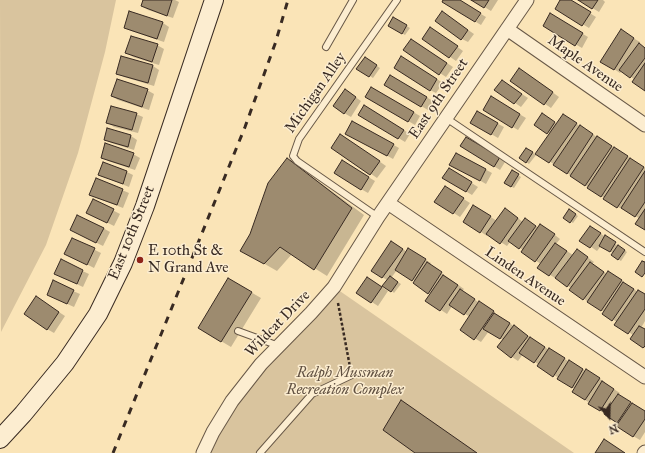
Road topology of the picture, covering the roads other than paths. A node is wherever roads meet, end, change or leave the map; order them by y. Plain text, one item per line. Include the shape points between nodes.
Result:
1 (214, 0) edge
2 (353, 0) edge
3 (397, 0) edge
4 (527, 0) edge
5 (507, 29) junction
6 (326, 47) dead end
7 (446, 118) junction
8 (645, 125) edge
9 (388, 203) junction
10 (378, 217) junction
11 (645, 252) edge
12 (238, 331) dead end
13 (279, 346) junction
14 (352, 375) road end
15 (645, 377) edge
16 (0, 439) edge
17 (203, 453) edge
18 (260, 453) edge

1 - 16 main road, East 10th Street via 145,206 98,314 65,363
2 - 6 lane
3 - 10 lane, Michigan Alley via 299,139 293,152 298,161
4 - 5 street, East 9th Street
5 - 7 street, East 9th Street
5 - 8 street, Maple Avenue
7 - 9 street, East 9th Street
7 - 11 lane
9 - 10 street, East 9th Street
9 - 15 street, Linden Avenue
10 - 13 street, Wildcat Drive via 334,287
12 - 13 lane
13 - 17 street, Wildcat Drive via 232,401
14 - 18 lane via 312,394

